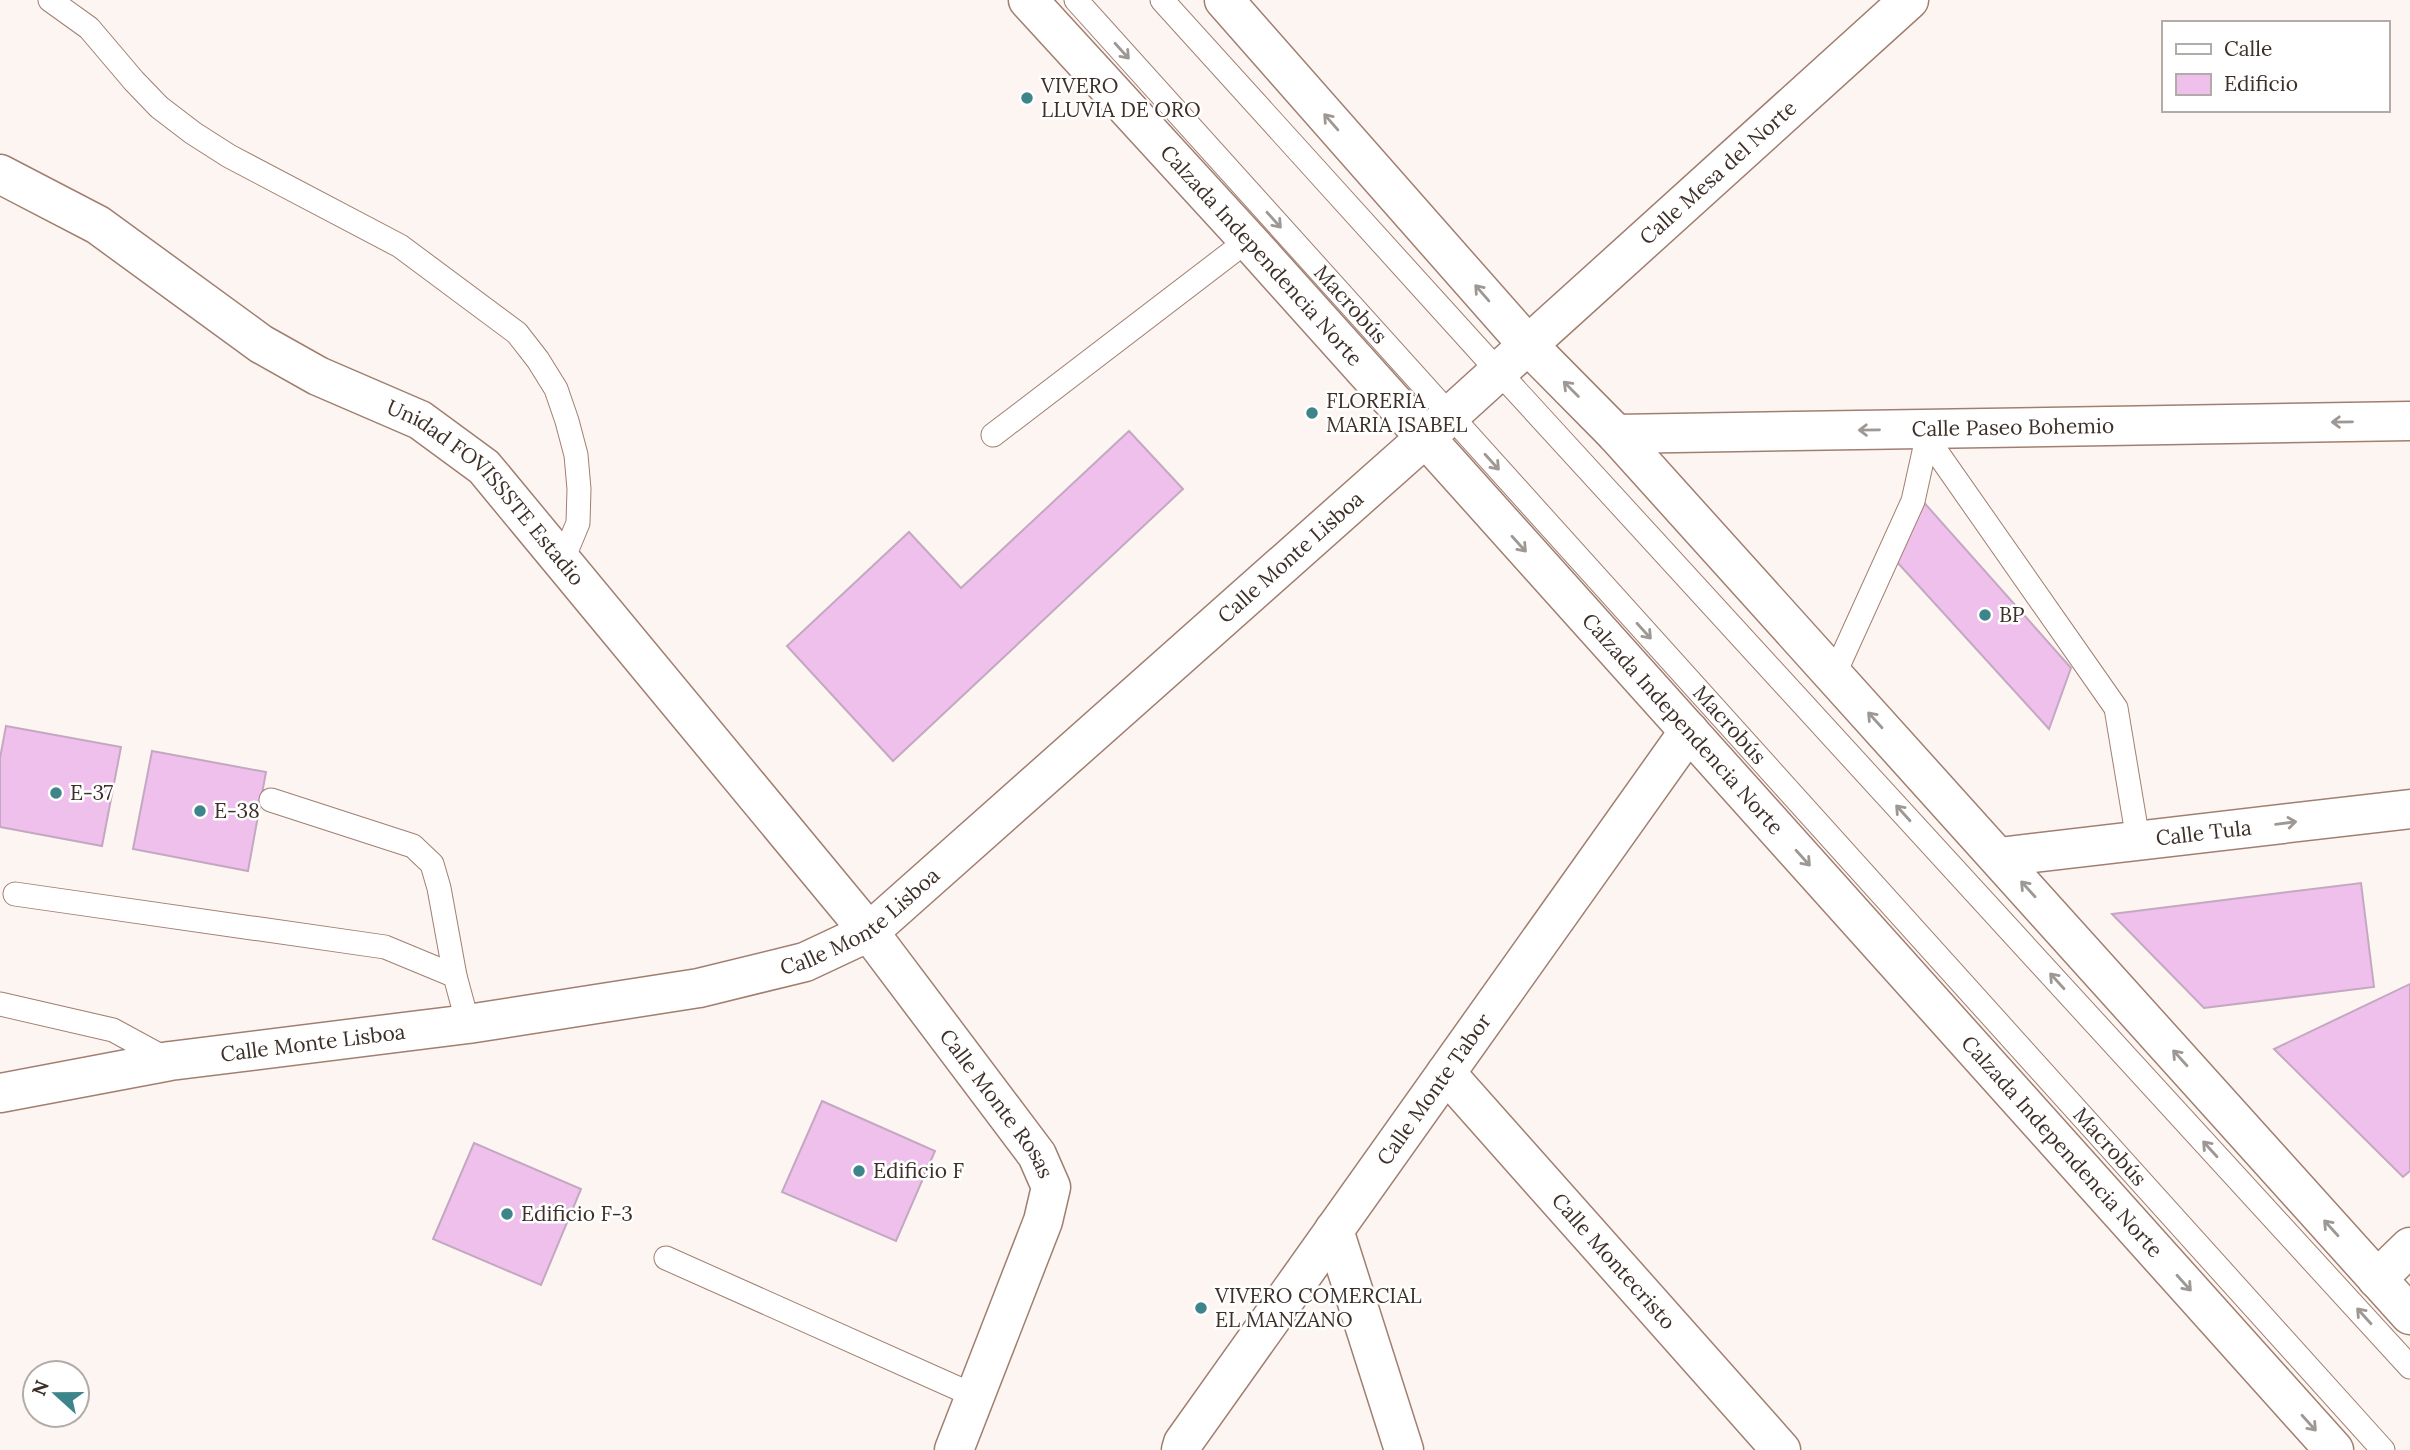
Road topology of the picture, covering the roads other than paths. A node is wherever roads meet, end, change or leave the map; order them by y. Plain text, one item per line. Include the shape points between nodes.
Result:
1 (50, 0) edge
2 (1028, 0) edge
3 (1076, 0) edge
4 (1162, 0) edge
5 (1224, 0) edge
6 (1891, 6) edge
7 (0, 174) edge
8 (1248, 240) junction
9 (1527, 344) junction
10 (1498, 371) junction
11 (2410, 421) edge
12 (1437, 427) junction
13 (1616, 434) junction
14 (1926, 434) junction
15 (993, 435) dead end
16 (563, 559) junction
17 (1834, 675) junction
18 (1689, 731) junction
19 (271, 800) dead end
20 (2410, 809) edge
21 (2138, 840) junction
22 (1999, 857) junction
23 (15, 894) dead end
24 (869, 932) junction
25 (455, 976) junction
26 (0, 1004) edge
27 (468, 1024) junction
28 (170, 1061) junction
29 (1447, 1073) junction
30 (0, 1093) edge
31 (1334, 1230) junction
32 (2410, 1247) edge
33 (666, 1258) dead end
34 (2377, 1279) junction
35 (2410, 1315) edge
36 (2410, 1367) edge
37 (975, 1396) junction
38 (954, 1450) edge
39 (1181, 1450) edge
40 (1404, 1450) edge
41 (1781, 1450) edge
42 (2334, 1450) edge
43 (2383, 1450) edge

1 - 16 lane via 89,28 134,82 193,134 400,246 517,333 556,389 576,455 578,523
2 - 8 street, Calzada Independencia Norte
3 -> 12 lane, Macrobús
4 - 10 lane
9 -> 5 street
6 - 9 street, Calle Mesa del Norte
7 - 16 street, Unidad FOVISSSTE Estadio via 98,225 261,344 318,376 420,420 484,467
8 - 12 street, Calzada Independencia Norte
8 - 15 lane
9 - 10 street, Calle Monte Lisboa
13 -> 9 street
10 - 12 street, Calle Monte Lisboa
36 -> 10 lane
11 -> 14 street, Calle Paseo Bohemio
12 -> 18 street, Calzada Independencia Norte
12 - 24 street, Calle Monte Lisboa
12 -> 43 lane, Macrobús
14 -> 13 street, Calle Paseo Bohemio
13 - 17 street
14 - 17 lane via 1913,501
14 - 21 lane via 2116,708
16 - 24 street, Unidad FOVISSSTE Estadio
22 -> 17 street
18 - 29 street, Calle Monte Tabor
18 -> 42 street, Calzada Independencia Norte
19 - 25 lane via 413,846 432,864
21 -> 20 street, Calle Tula
21 - 22 street, Calle Tula
34 -> 22 street
23 - 25 lane via 385,947
24 - 27 street, Calle Monte Lisboa via 805,962 699,988
24 - 37 street, Calle Monte Rosas via 1037,1155 1051,1187 1043,1221
25 - 27 lane
26 - 28 lane via 113,1030
27 - 28 street, Calle Monte Lisboa
28 - 30 street, Calle Monte Lisboa
29 - 31 street, Calle Monte Tabor
29 - 41 street, Calle Montecristo
31 - 39 street, Calle Monte Tabor
31 - 40 street
32 - 34 street
33 - 37 lane
34 - 35 street
37 - 38 street, Calle Monte Rosas

